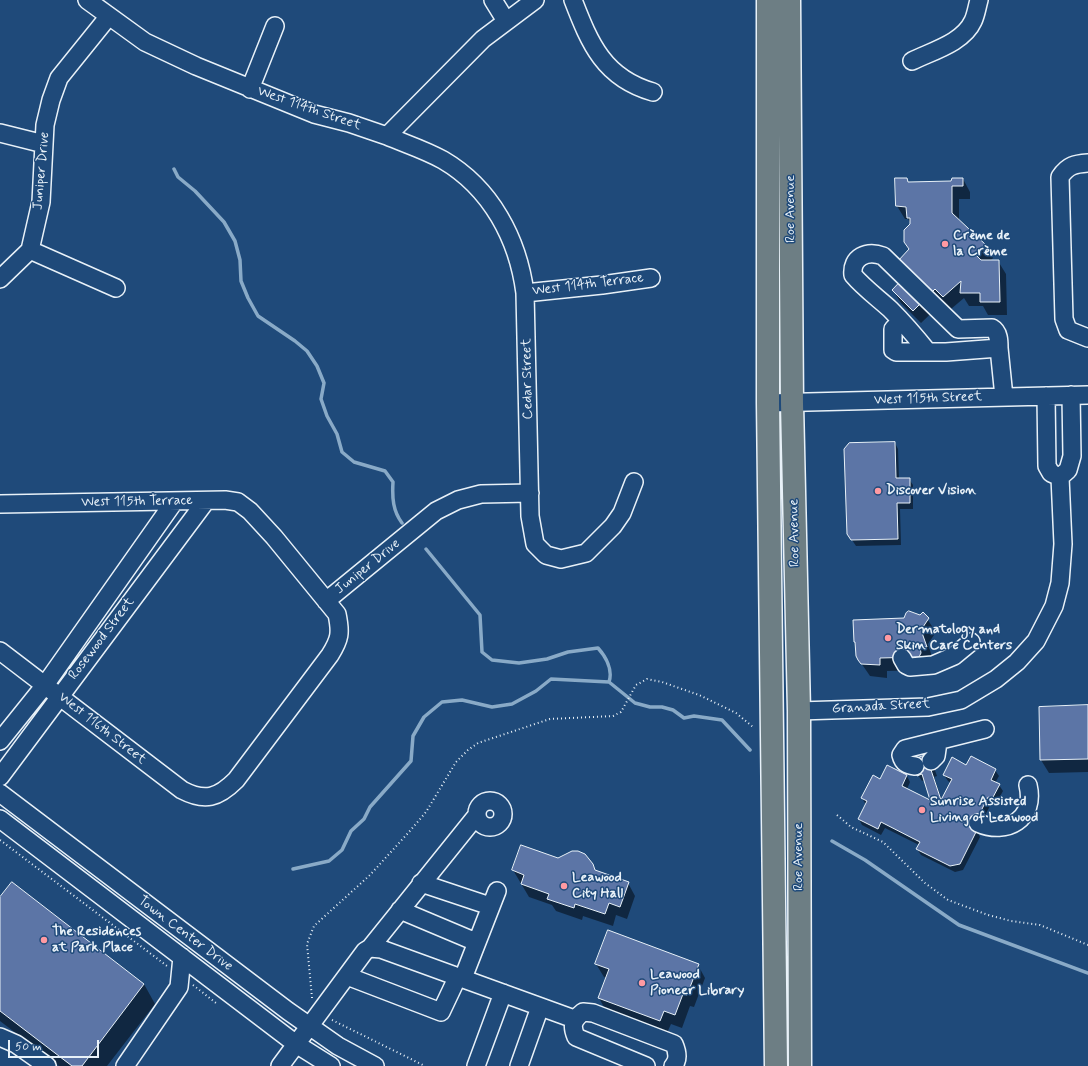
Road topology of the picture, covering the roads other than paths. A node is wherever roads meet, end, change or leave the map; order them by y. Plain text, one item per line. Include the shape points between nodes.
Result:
1 (87, 0) edge
2 (493, 0) edge
3 (535, 0) edge
4 (573, 0) edge
5 (768, 0) edge
6 (789, 0) edge
7 (979, 0) edge
8 (109, 16) junction
9 (506, 21) junction
10 (275, 26) dead end
11 (912, 61) dead end
12 (250, 89) junction
13 (653, 92) dead end
14 (0, 134) edge
15 (387, 136) junction
16 (44, 144) junction
17 (1088, 164) edge
18 (30, 250) junction
19 (651, 278) dead end
20 (0, 279) edge
21 (116, 288) dead end
22 (525, 293) junction
23 (900, 321) junction
24 (1088, 338) edge
25 (999, 348) junction
26 (928, 352) junction
27 (1070, 395) junction
28 (1088, 395) edge
29 (1046, 396) junction
30 (1004, 397) junction
31 (768, 403) junction
32 (792, 403) junction
33 (1060, 477) junction
34 (634, 482) dead end
35 (530, 493) junction
36 (206, 501) junction
37 (174, 502) junction
38 (0, 504) edge
39 (128, 568) junction
40 (146, 581) junction
41 (326, 601) junction
42 (91, 620) junction
43 (108, 631) junction
44 (971, 642) dead end
45 (0, 651) edge
46 (902, 658) dead end
47 (771, 666) junction
48 (45, 685) junction
49 (59, 696) junction
50 (798, 711) junction
51 (985, 729) dead end
52 (0, 741) edge
53 (938, 742) junction
54 (932, 761) dead end
55 (915, 766) dead end
56 (0, 777) edge
57 (1028, 785) dead end
58 (0, 793) edge
59 (208, 797) joint
60 (477, 815) dead end
61 (0, 819) edge
62 (978, 823) dead end
63 (421, 883) junction
64 (497, 891) dead end
65 (490, 906) junction
66 (400, 910) junction
67 (476, 942) junction
68 (370, 948) junction
69 (182, 958) junction
70 (347, 976) junction
71 (460, 977) junction
72 (503, 992) junction
73 (540, 1007) junction
74 (313, 1013) junction
75 (574, 1019) junction
76 (0, 1037) edge
77 (296, 1044) junction
78 (47, 1066) edge
79 (125, 1066) edge
80 (280, 1066) edge
81 (331, 1066) edge
82 (375, 1066) edge
83 (476, 1066) edge
84 (519, 1066) edge
85 (646, 1066) edge
86 (673, 1066) edge
87 (776, 1066) edge
88 (800, 1066) edge

1 - 8 street, West 114th Street
2 - 9 street
3 - 9 street
4 - 13 street via 585,32 608,67 627,82
5 - 31 main road, Roe Avenue
6 - 32 main road, Roe Avenue
7 - 11 street via 972,22 964,33
8 - 12 street, West 114th Street via 145,42
8 - 16 street, Juniper Drive via 59,78 45,125
9 - 15 street via 470,52
10 - 12 street
12 - 15 street, West 114th Street via 314,114
14 - 16 street
15 - 22 street, Cedar Street via 444,161 462,174 487,199 500,216 512,240
16 - 18 street, Juniper Drive via 41,202
17 - 24 street via 1073,164 1060,177 1064,319 1068,330
18 - 20 street
18 - 21 street
19 - 22 street, West 114th Terrace
22 - 35 street, Cedar Street
23 - 25 street via 853,275 852,268 856,260 869,252 883,256 958,329 995,330 999,338
23 - 26 street
23 - 26 street via 893,329 893,350
25 - 26 street
25 - 30 street
27 - 28 street, West 115th Street
27 - 29 street, West 115th Street
27 - 33 street via 1072,456 1068,470
29 - 30 street, West 115th Street
29 - 33 street via 1047,466 1050,473
30 - 32 street, West 115th Street
31 - 32 street, West 115th Street
31 - 47 main road, Roe Avenue
32 - 50 main road, Roe Avenue
33 - 50 street, Granada Street via 1063,544 1060,583 1054,606 1036,641 1017,662 996,679 961,700 928,707
34 - 35 street, Cedar Street via 625,508 613,526 586,553 561,559 546,555 535,544 530,516
35 - 41 street, Juniper Drive via 481,494 458,500 436,511
36 - 37 street, West 115th Terrace
36 - 40 street, Rosewood Street
36 - 41 street, West 115th Terrace via 238,502 250,511
37 - 38 street, West 115th Terrace
37 - 39 street, Rosewood Street
39 - 40 street
39 - 42 street, Rosewood Street
40 - 43 street, Rosewood Street
41 - 59 street, Juniper Drive via 337,614 340,628 338,641 236,780 224,793
42 - 43 street
42 - 48 street, Rosewood Street
43 - 49 street, Rosewood Street
44 - 46 street via 954,656 933,665 910,667
45 - 48 street, West 116th Street
47 - 50 main road via 788,701
47 - 87 main road, Roe Avenue
48 - 49 street, West 116th Street
48 - 52 street, Rosewood Street
49 - 56 street, Rosewood Street
49 - 59 street, West 116th Street via 182,790 195,797
50 - 88 main road, Roe Avenue
51 - 53 street
53 - 54 street via 936,756
53 - 55 street via 905,749 903,761
57 - 62 street via 1028,806 1015,823 1001,829
58 - 74 street, Town Center Drive via 109,877
60 - 63 street
61 - 69 street, Town Center Drive
63 - 65 street
63 - 66 street
64 - 65 street
65 - 67 street
66 - 67 street
66 - 68 street
67 - 71 street
68 - 70 street
68 - 71 street via 381,949
69 - 77 street, Town Center Drive
69 - 79 street via 179,987
70 - 71 street via 441,1012
70 - 74 street
71 - 72 street
72 - 73 street
72 - 83 street
73 - 75 street
73 - 84 street
74 - 77 street
74 - 82 street, Town Center Drive via 338,1046
75 - 85 street via 572,1028 576,1037
75 - 86 street via 583,1012 593,1013 674,1044 677,1053
76 - 78 street via 16,1044
77 - 80 street
77 - 81 street, Town Center Drive

